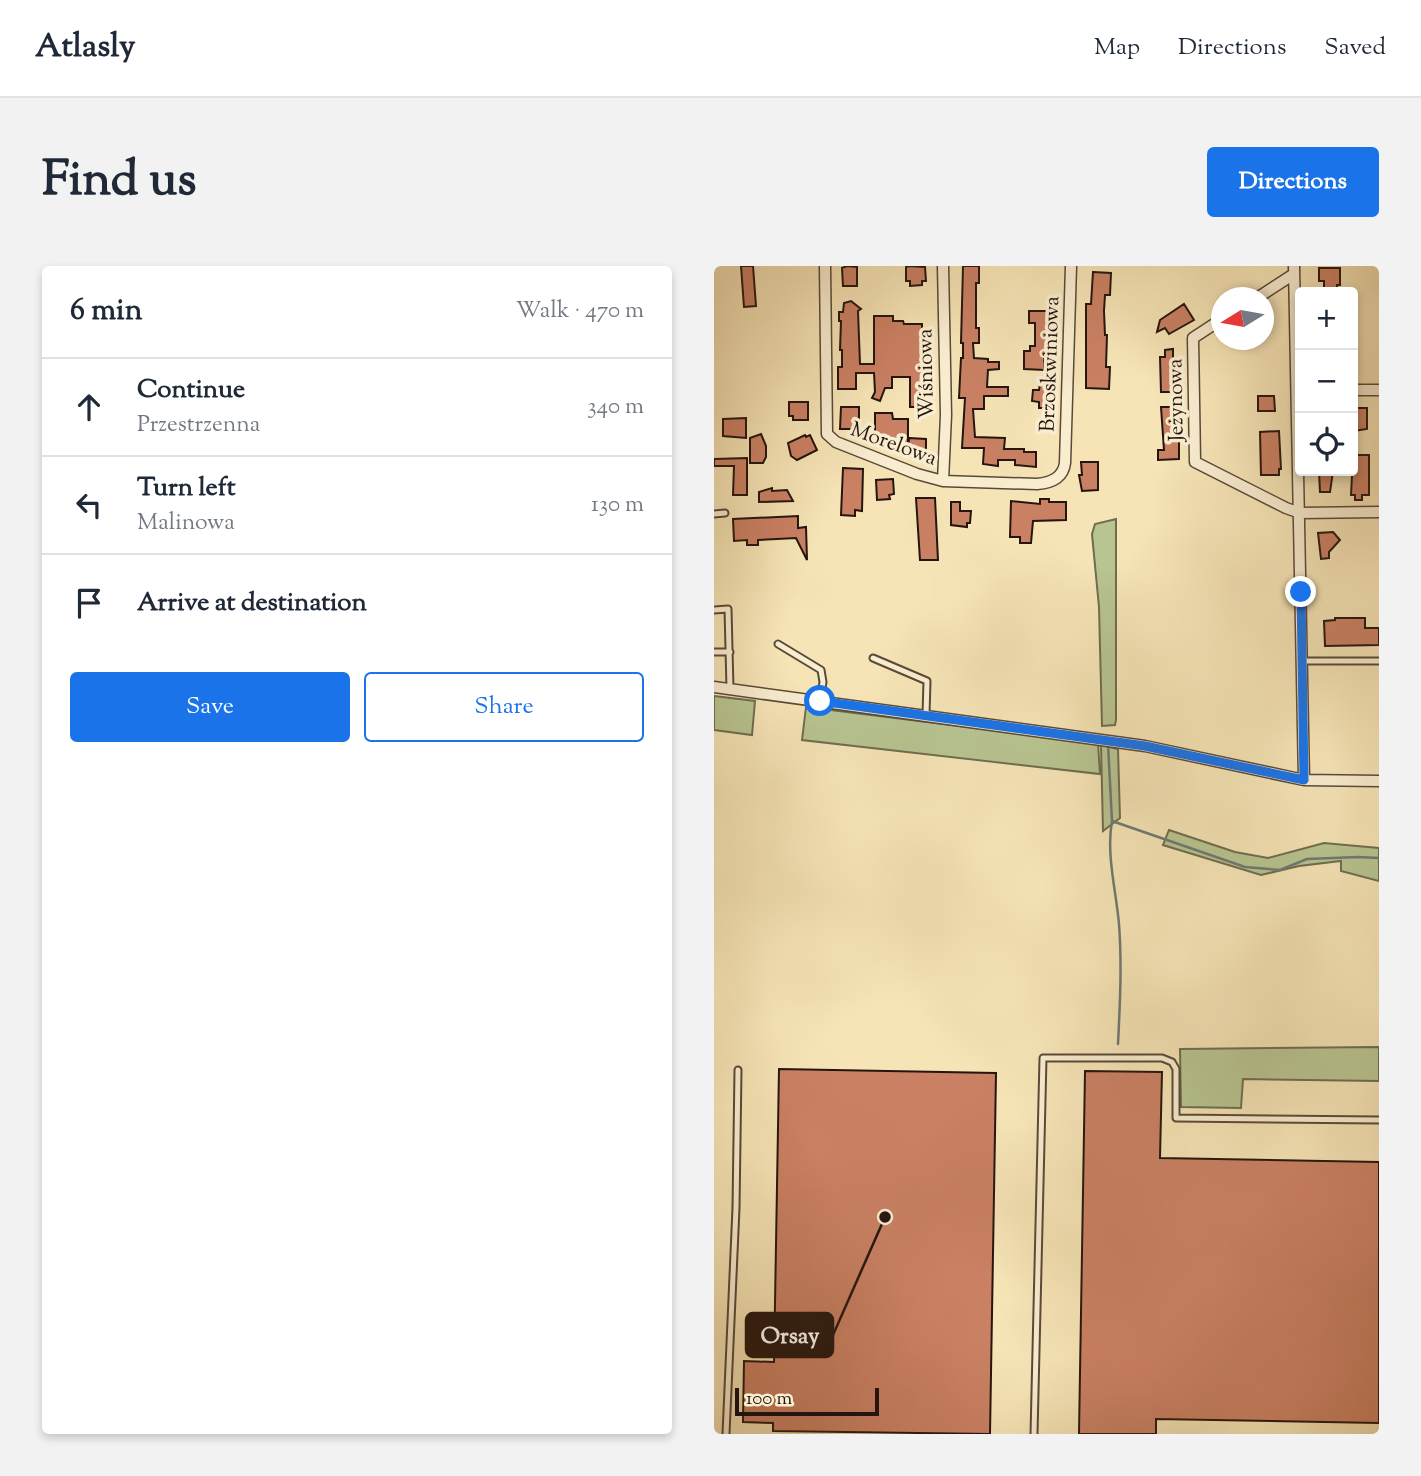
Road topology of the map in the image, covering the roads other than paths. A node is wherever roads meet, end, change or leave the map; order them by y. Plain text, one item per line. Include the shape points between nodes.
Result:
1 (825, 266) edge
2 (943, 266) edge
3 (1071, 266) edge
4 (1294, 270) edge
5 (1271, 287) edge
6 (1211, 327) edge
7 (1297, 350) edge
8 (1358, 390) edge
9 (1379, 390) edge
10 (1298, 413) edge
11 (1065, 463) joint
12 (943, 481) junction
13 (1379, 512) edge
14 (726, 513) dead end
15 (1300, 513) junction
16 (714, 514) edge
17 (714, 610) edge
18 (778, 644) dead end
19 (714, 652) edge
20 (730, 652) junction
21 (873, 658) dead end
22 (1302, 661) junction
23 (1379, 661) edge
24 (714, 687) edge
25 (730, 689) junction
26 (820, 701) junction
27 (926, 715) junction
28 (1304, 780) junction
29 (1379, 781) edge
30 (738, 1070) dead end
31 (1379, 1120) edge
32 (726, 1434) edge
33 (1034, 1434) edge

1 - 12 street, Morelowa via 827,434 836,442
2 - 12 street, Wiśniowa
3 - 11 street, Brzoskwiniowa
4 - 5 street
4 - 7 street
6 - 15 street, Jeżynowa via 1193,338 1195,462
8 - 9 street
10 - 15 street
11 - 12 street, Morelowa via 1060,476 1046,483
13 - 15 street
14 - 16 lane
15 - 22 street
17 - 20 lane via 728,609
18 - 26 lane via 821,670
19 - 20 lane
20 - 25 lane
21 - 27 lane via 928,681
22 - 23 lane
22 - 28 street
24 - 25 street
25 - 26 street
26 - 27 street
27 - 28 street via 1145,746
28 - 29 street
30 - 32 lane
31 - 33 lane via 1175,1118 1176,1069 1172,1062 1162,1058 1043,1058

